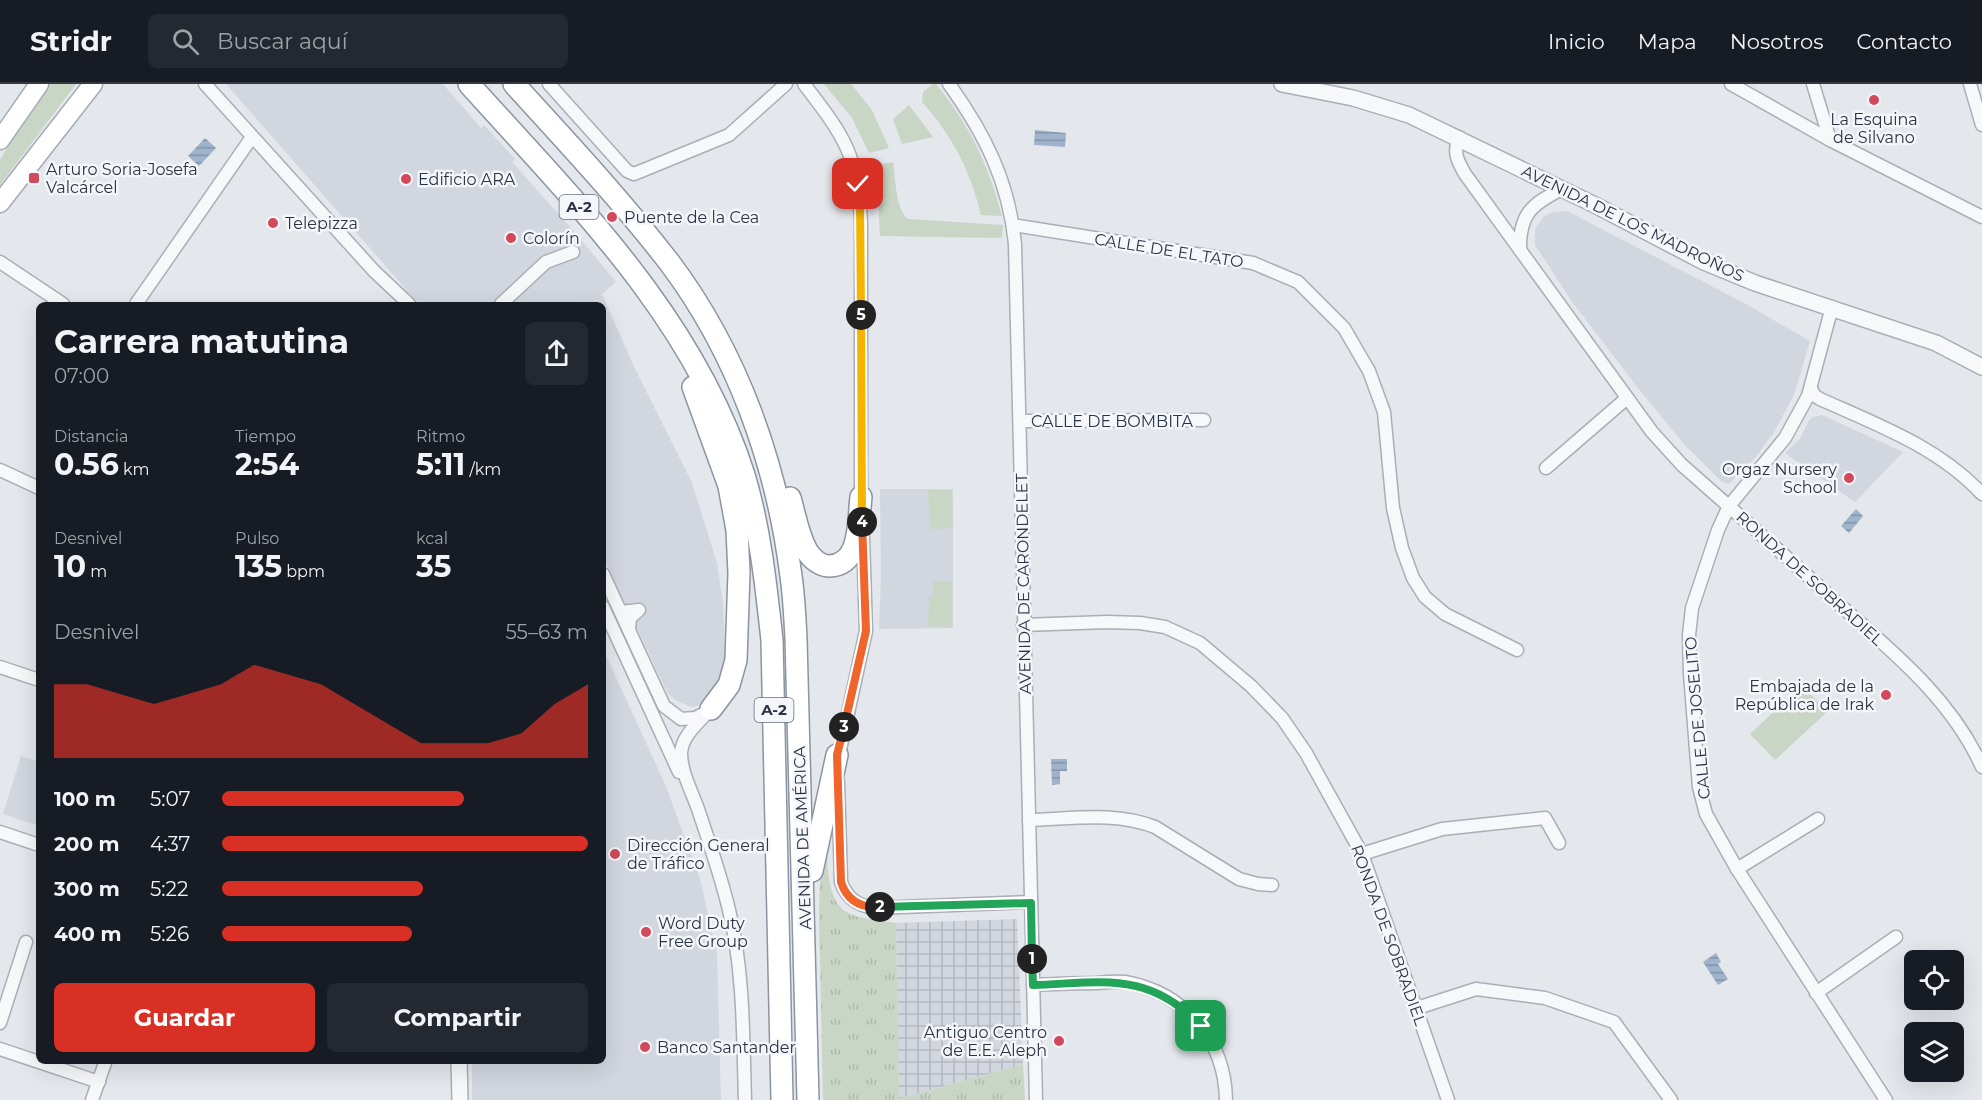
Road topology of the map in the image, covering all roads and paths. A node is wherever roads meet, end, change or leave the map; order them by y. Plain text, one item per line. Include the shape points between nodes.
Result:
1 (39, 84) edge
2 (93, 84) edge
3 (205, 84) edge
4 (469, 84) edge
5 (514, 84) edge
6 (549, 84) edge
7 (786, 84) edge
8 (804, 84) edge
9 (949, 84) edge
10 (1282, 84) edge
11 (1731, 84) edge
12 (1813, 84) edge
13 (1970, 84) edge
14 (1982, 124) edge
15 (252, 137) junction
16 (1459, 137) junction
17 (0, 140) edge
18 (1830, 140) junction
19 (1562, 189) junction
20 (0, 203) edge
21 (1982, 217) edge
22 (1013, 225) junction
23 (1520, 250) junction
24 (573, 252) dead end
25 (0, 262) edge
26 (374, 271) junction
27 (60, 302) edge
28 (137, 302) edge
29 (394, 302) edge
30 (407, 302) edge
31 (503, 302) edge
32 (1832, 307) junction
33 (680, 337) junction
34 (1982, 367) edge
35 (739, 380) junction
36 (1811, 388) junction
37 (1627, 398) junction
38 (1204, 420) dead end
39 (1020, 421) junction
40 (1546, 468) dead end
41 (0, 470) edge
42 (36, 487) edge
43 (1982, 494) edge
44 (861, 497) junction
45 (1729, 506) junction
46 (606, 580) edge
47 (606, 598) edge
48 (621, 612) junction
49 (606, 613) edge
50 (1023, 625) junction
51 (628, 629) junction
52 (623, 650) junction
53 (1516, 650) dead end
54 (0, 667) edge
55 (36, 679) edge
56 (711, 709) junction
57 (837, 755) junction
58 (1982, 767) edge
59 (698, 809) junction
60 (1818, 819) dead end
61 (1029, 820) junction
62 (0, 832) edge
63 (1559, 843) dead end
64 (36, 844) edge
65 (1362, 854) junction
66 (1737, 869) junction
67 (1272, 885) dead end
68 (1031, 903) junction
69 (805, 916) junction
70 (1896, 937) dead end
71 (26, 942) dead end
72 (1033, 985) junction
73 (1816, 993) junction
74 (1417, 1008) junction
75 (0, 1023) edge
76 (0, 1049) edge
77 (36, 1061) edge
78 (45, 1064) edge
79 (105, 1064) edge
80 (459, 1064) edge
81 (99, 1082) junction
82 (92, 1100) edge
83 (460, 1100) edge
84 (745, 1100) edge
85 (782, 1100) edge
86 (808, 1100) edge
87 (1036, 1100) edge
88 (1226, 1100) edge
89 (1449, 1100) edge
90 (1671, 1100) edge
91 (1886, 1100) edge

1 - 17 main road
2 - 20 main road
3 - 15 street
4 - 33 highway, AVENIDA DE AMÉRICA / A-2 via 606,236
5 - 35 highway, AVENIDA DE AMÉRICA / A-2 via 670,263
6 - 7 street via 627,171 634,174 729,135
8 - 44 street via 845,142 858,184
9 - 22 street, AVENIDA DE CARONDELET via 992,152
10 - 16 street, AVENIDA DE LOS MADROÑOS via 1383,106
11 - 18 street
12 - 18 street
13 - 14 street
15 - 26 street
15 - 28 street
16 - 19 street, AVENIDA DE LOS MADROÑOS
16 - 23 street, RONDA DE SOBRADIEL via 1457,159
18 - 21 street
19 - 23 street via 1528,211 1521,226
19 - 32 street, AVENIDA DE LOS MADROÑOS via 1730,273
22 - 39 street, AVENIDA DE CARONDELET
22 - 53 street, CALLE DE EL TATO via 1254,263 1298,282 1344,328 1369,371 1384,412 1393,508 1413,579 1425,597 1445,614
23 - 37 street, RONDA DE SOBRADIEL
24 - 31 street via 546,262
25 - 27 street
26 - 29 street
26 - 30 street
32 - 34 street, AVENIDA DE LOS MADROÑOS via 1936,343
32 - 36 street, CALLE DE JOSELITO
33 - 56 highway via 729,486 737,530 736,660 729,685
33 - 85 highway, AVENIDA DE AMÉRICA / A-2 via 712,397 744,476 765,578 772,640
35 - 44 highway via 768,430 803,544 815,560 829,566 848,558 856,545
35 - 69 highway, AVENIDA DE AMÉRICA / A-2 via 768,462 791,576
36 - 43 street via 1820,399 1923,446
36 - 45 street, CALLE DE JOSELITO via 1785,438
37 - 40 street
37 - 45 street, RONDA DE SOBRADIEL via 1682,465
38 - 39 street, CALLE DE BOMBITA
39 - 50 street, AVENIDA DE CARONDELET
41 - 42 street
44 - 57 street via 866,631
45 - 58 street, RONDA DE SOBRADIEL via 1906,664 1941,701 1971,743
45 - 66 street, CALLE DE JOSELITO via 1700,580 1689,635 1699,787 1706,814
46 - 48 street
47 - 52 street via 625,641
48 - 51 street
48 - 51 street via 639,610 630,618
49 - 52 street
50 - 61 street, AVENIDA DE CARONDELET
50 - 65 street, RONDA DE SOBRADIEL via 1140,623 1165,627 1200,643 1282,718
51 - 56 street via 669,711 687,719
52 - 59 street
54 - 55 street
56 - 59 street via 682,747 684,772
57 - 68 street via 841,882 852,900 875,908
57 - 69 highway
59 - 84 street via 730,912 740,983
60 - 66 street
61 - 67 street via 1104,817 1140,821 1239,879
61 - 68 street, AVENIDA DE CARONDELET
62 - 64 street
63 - 65 street via 1545,818 1442,829
65 - 74 street, RONDA DE SOBRADIEL
66 - 73 street, CALLE DE JOSELITO
68 - 72 street, AVENIDA DE CARONDELET
69 - 86 highway, AVENIDA DE AMÉRICA / A-2
70 - 73 street
71 - 75 street
72 - 87 street, AVENIDA DE CARONDELET
72 - 88 street via 1123,982 1170,999 1201,1026 1220,1058
73 - 91 street, CALLE DE JOSELITO
74 - 89 street, RONDA DE SOBRADIEL
74 - 90 street via 1476,989 1545,998 1614,1022
76 - 77 street
78 - 81 street
79 - 81 street
80 - 83 street
81 - 82 street

